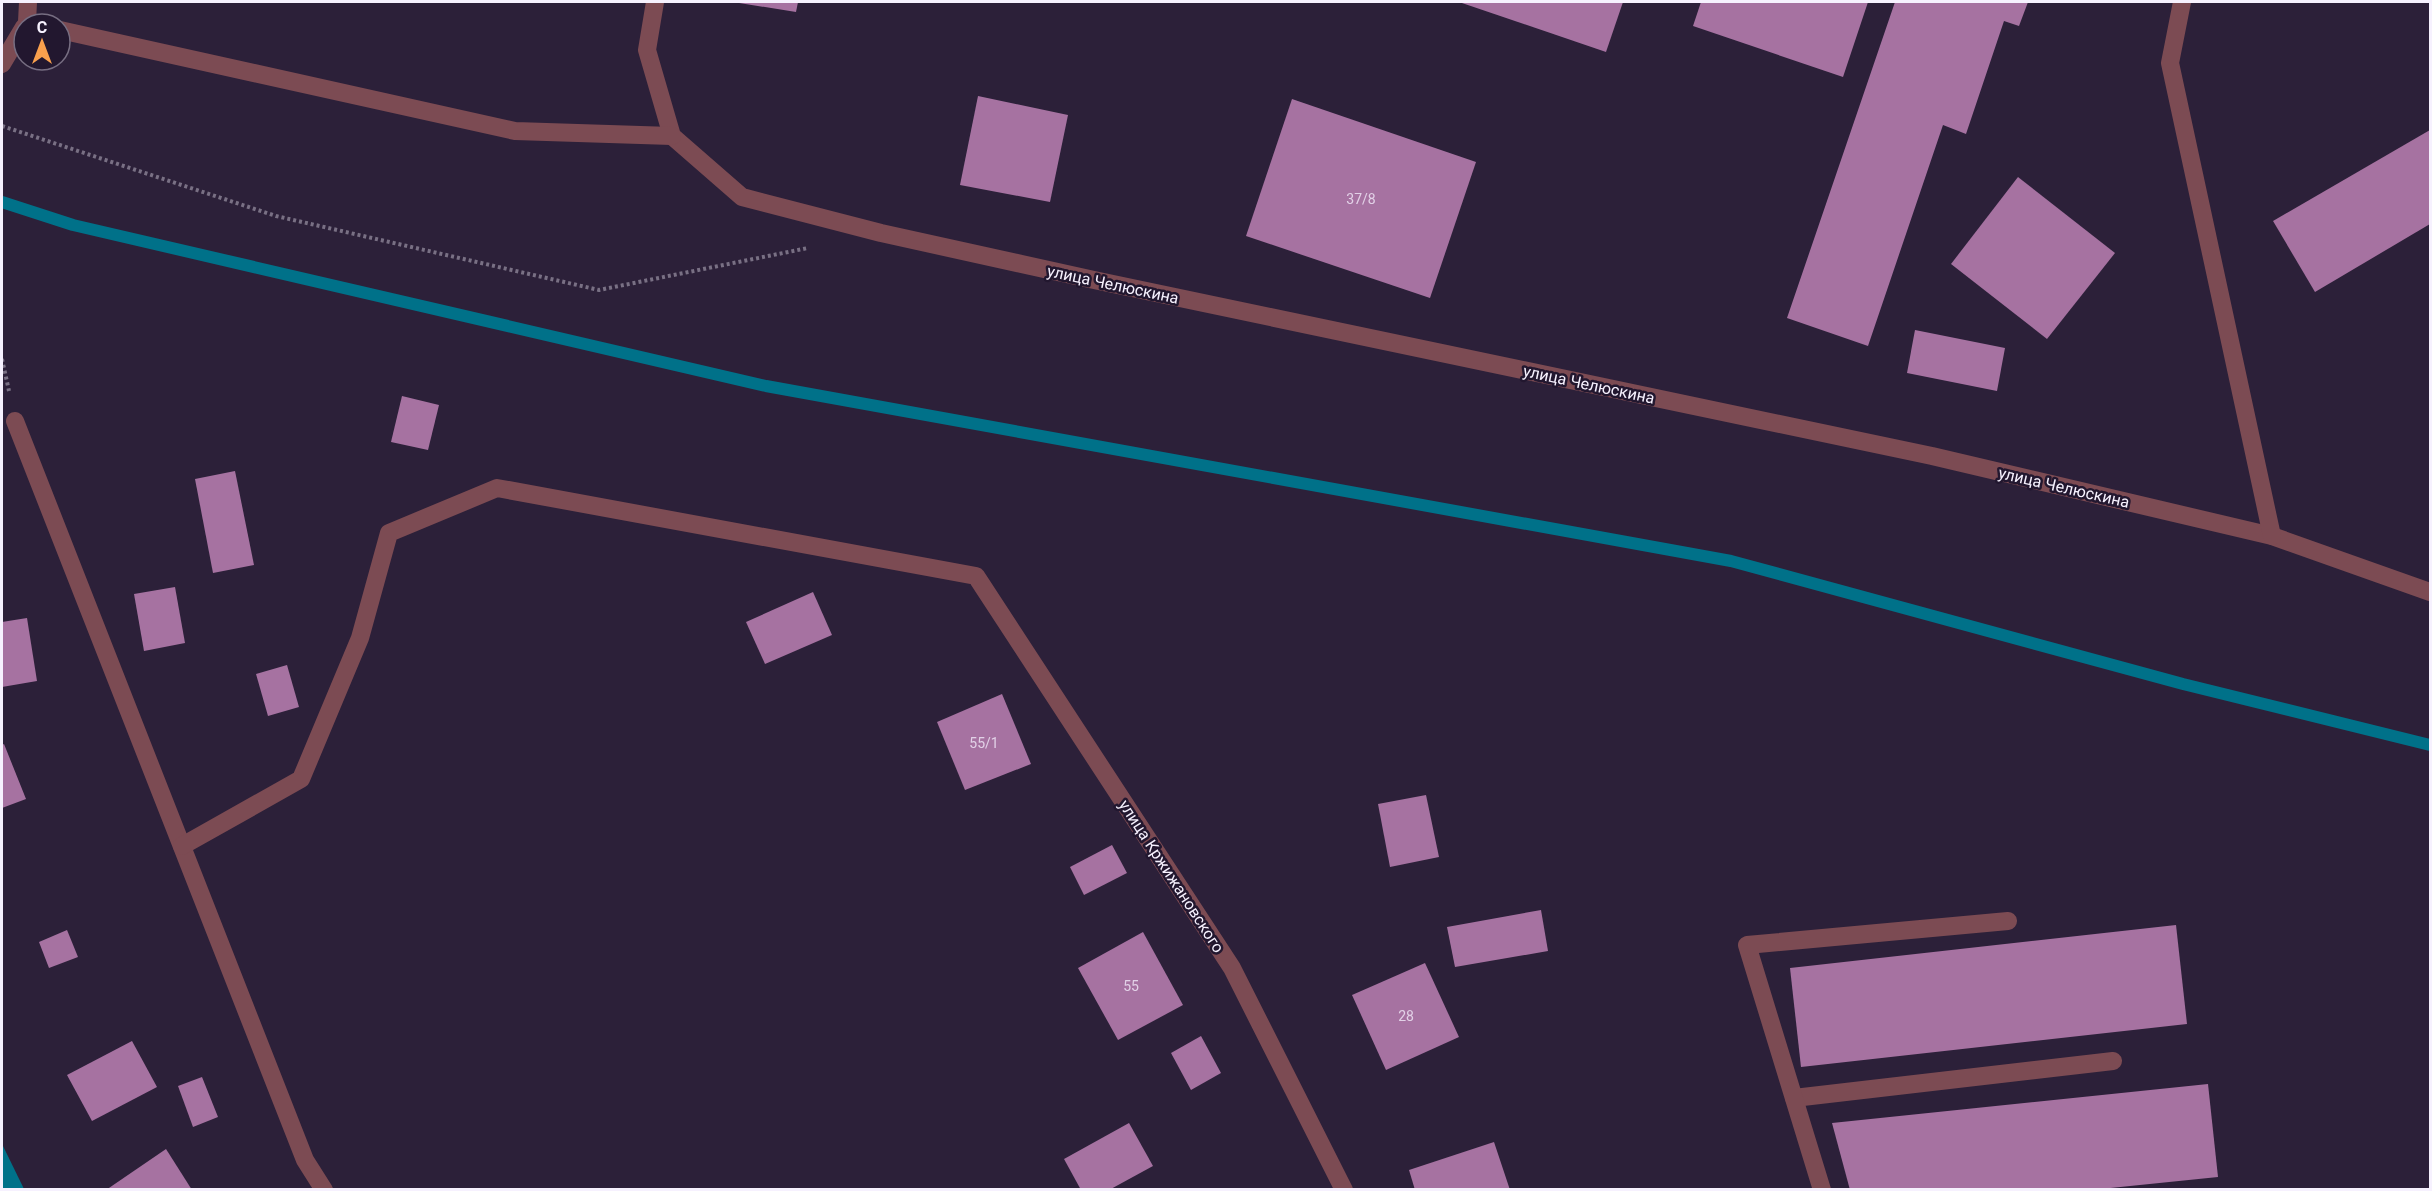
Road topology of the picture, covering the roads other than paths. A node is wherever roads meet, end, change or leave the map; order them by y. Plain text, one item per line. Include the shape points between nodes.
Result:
1 (654, 2) edge
2 (2182, 2) edge
3 (72, 33) edge
4 (12, 49) edge
5 (2, 64) edge
6 (672, 136) junction
7 (15, 421) dead end
8 (2272, 536) junction
9 (2430, 592) edge
10 (182, 846) junction
11 (2008, 921) dead end
12 (2113, 1061) dead end
13 (1794, 1098) junction
14 (324, 1190) edge
15 (1344, 1190) edge
16 (1822, 1190) edge

1 - 6 street via 647,50
2 - 8 street via 2170,63
3 - 6 street via 515,131
4 - 5 street
6 - 8 street, улица Челюскина via 742,197 881,233 1932,456
7 - 10 street
8 - 9 street, улица Челюскина
10 - 14 street via 305,1160
10 - 15 street, улица Кржижановского via 301,779 360,638 389,533 497,488 976,576 1232,968
11 - 13 street via 1747,945
12 - 13 street
13 - 16 street

